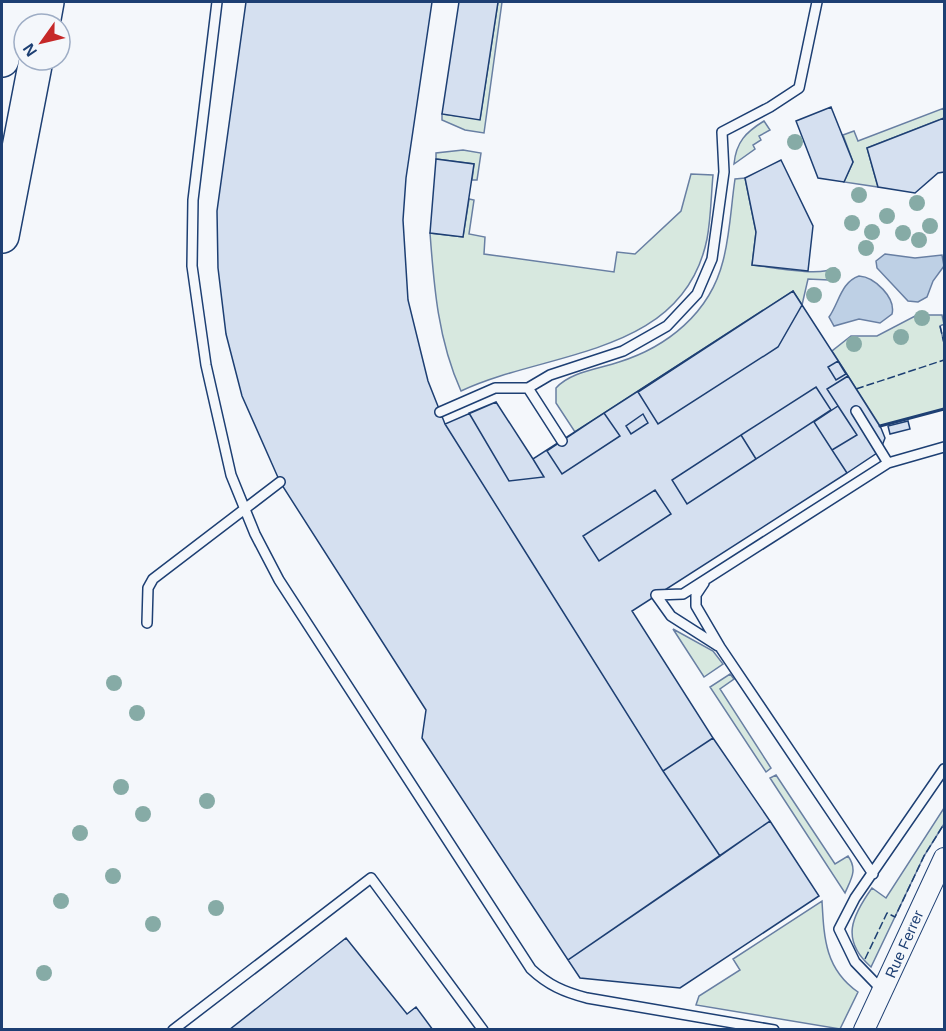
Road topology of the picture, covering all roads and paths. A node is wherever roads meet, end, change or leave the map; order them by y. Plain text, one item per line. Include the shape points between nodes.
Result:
1 (14, 2) edge
2 (217, 2) edge
3 (817, 2) edge
4 (2, 60) edge
5 (34, 72) edge
6 (2, 236) edge
7 (528, 388) junction
8 (856, 411) dead end
9 (440, 412) dead end
10 (562, 441) dead end
11 (945, 447) edge
12 (888, 463) junction
13 (280, 482) dead end
14 (245, 508) junction
15 (704, 583) junction
16 (147, 623) dead end
17 (720, 647) junction
18 (945, 769) edge
19 (945, 858) edge
20 (873, 874) junction
21 (883, 991) junction
22 (173, 1029) edge
23 (483, 1029) edge
24 (774, 1029) edge
25 (864, 1029) edge

1 - 4 highway
2 - 14 lane via 193,200 192,266 219,427 231,475
3 - 7 lane via 799,88 722,132 724,172 712,259 697,294 667,326 623,351 550,375
5 - 6 highway
7 - 9 lane via 495,388
7 - 10 lane
8 - 12 lane
11 - 12 lane
12 - 15 lane
13 - 14 lane
14 - 16 lane via 153,579 148,588
14 - 24 lane via 279,580 531,969 546,983 587,998
15 - 17 lane via 696,595 696,606
15 - 17 lane via 683,594 656,595 671,616
17 - 20 lane
18 - 20 lane
19 - 21 street, Rue Ferrer
20 - 21 lane via 839,929 855,962
21 - 25 street, Rue Ferrer
22 - 23 lane via 372,878

